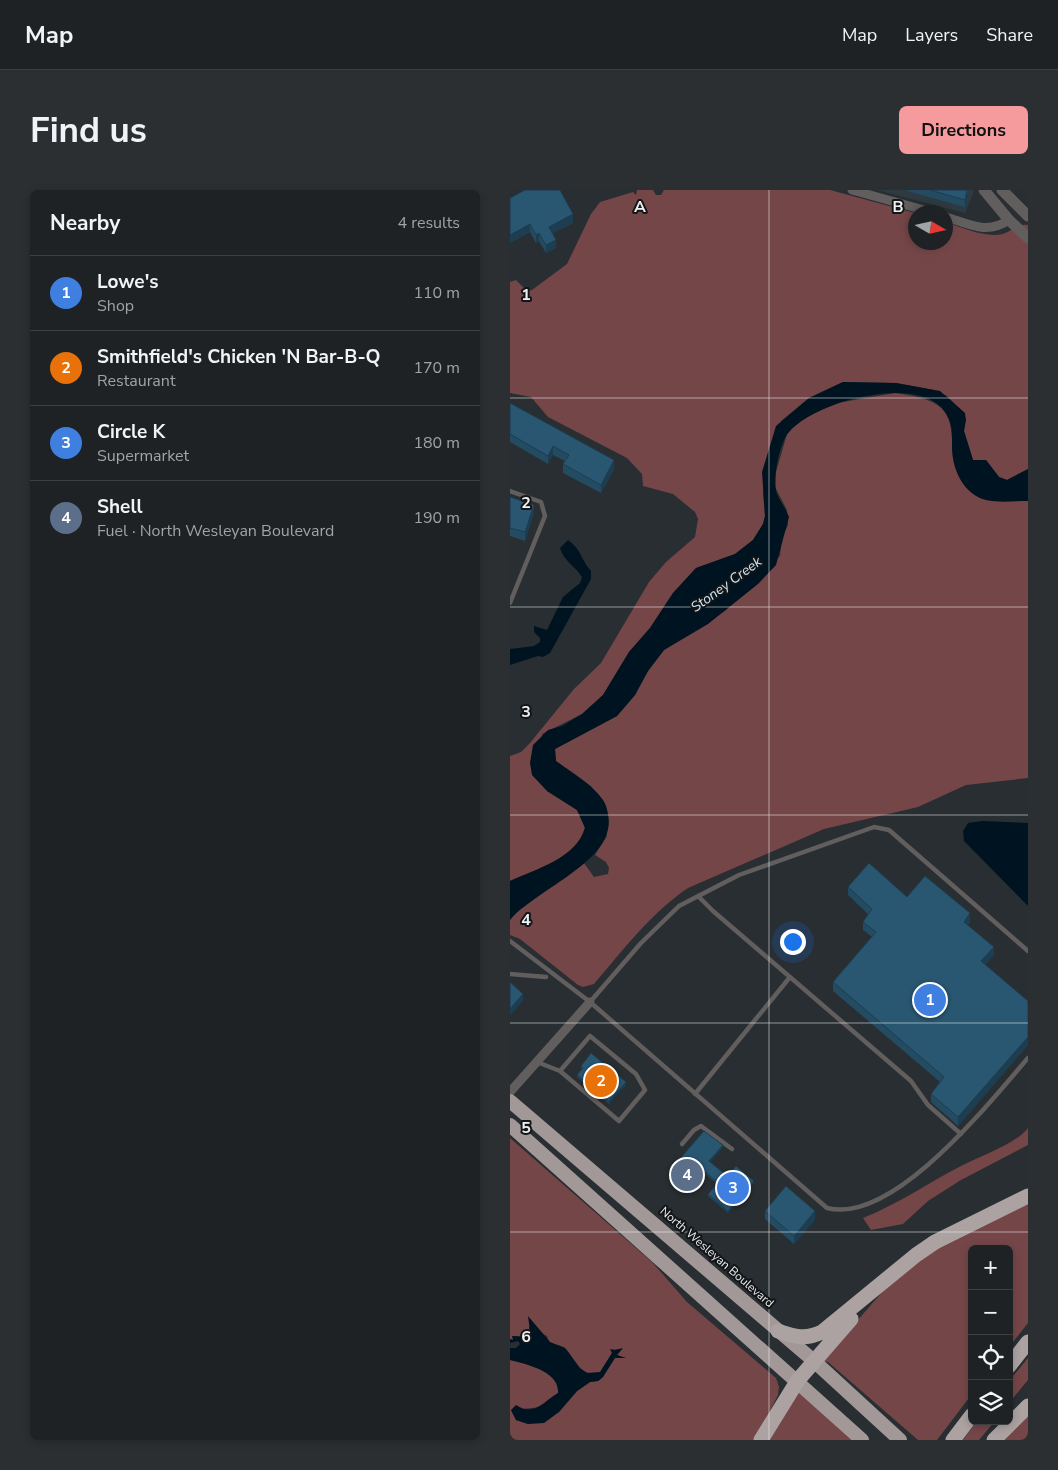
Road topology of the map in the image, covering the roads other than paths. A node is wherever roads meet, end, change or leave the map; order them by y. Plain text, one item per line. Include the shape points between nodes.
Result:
1 (852, 190) edge
2 (984, 190) edge
3 (1002, 190) edge
4 (908, 206) edge
5 (1028, 216) edge
6 (953, 219) edge
7 (1009, 220) junction
8 (1028, 238) edge
9 (510, 491) edge
10 (510, 603) edge
11 (698, 896) junction
12 (510, 941) edge
13 (1028, 951) edge
14 (510, 974) edge
15 (546, 977) dead end
16 (790, 977) junction
17 (590, 1002) junction
18 (1028, 1058) edge
19 (536, 1062) junction
20 (560, 1071) junction
21 (510, 1092) edge
22 (695, 1094) junction
23 (510, 1100) edge
24 (510, 1125) edge
25 (961, 1134) junction
26 (682, 1144) dead end
27 (732, 1150) dead end
28 (608, 1182) junction
29 (1028, 1196) edge
30 (594, 1199) junction
31 (882, 1284) junction
32 (778, 1331) junction
33 (1028, 1342) edge
34 (814, 1361) junction
35 (1013, 1361) edge
36 (798, 1380) junction
37 (1028, 1394) edge
38 (1028, 1406) edge
39 (1013, 1413) edge
40 (968, 1420) edge
41 (1003, 1425) edge
42 (955, 1437) edge
43 (761, 1440) edge
44 (862, 1440) edge
45 (900, 1440) edge
46 (993, 1440) edge

1 - 4 street
2 - 7 street
3 - 5 street
6 - 7 street via 996,229
7 - 8 street
9 - 10 lane via 541,502 546,516
11 - 13 lane via 739,875 874,827 889,830
11 - 16 lane
11 - 17 lane via 679,906
12 - 17 lane
14 - 15 lane
16 - 22 lane
16 - 25 lane via 911,1081 928,1105
17 - 19 street
17 - 22 lane
18 - 25 lane
19 - 20 lane
19 - 21 street
20 - 20 lane via 619,1121 645,1090 636,1074 590,1036
22 - 25 lane via 827,1208 838,1211 860,1207 892,1193
23 - 28 highway, North Wesleyan Boulevard
24 - 30 highway
26 - 27 lane via 701,1126
28 - 30 highway
28 - 32 highway, North Wesleyan Boulevard
29 - 31 highway via 935,1242
30 - 36 highway
31 - 32 highway via 812,1337 794,1337
31 - 34 highway
32 - 34 highway, North Wesleyan Boulevard
33 - 35 highway
34 - 36 highway
34 - 45 highway, North Wesleyan Boulevard
36 - 43 highway
36 - 44 highway
37 - 39 highway
38 - 46 highway
40 - 42 highway
41 - 46 highway

